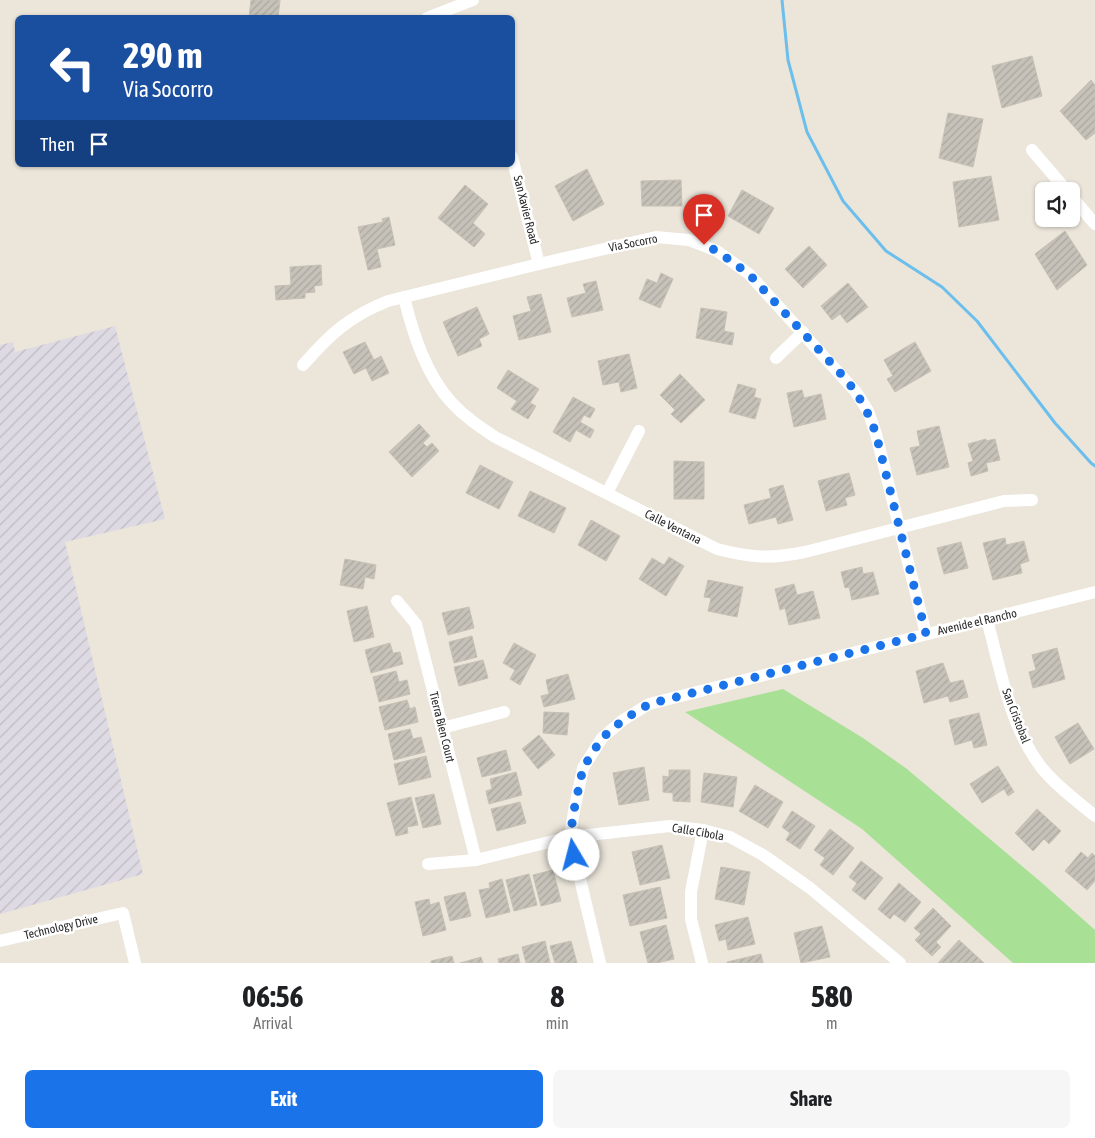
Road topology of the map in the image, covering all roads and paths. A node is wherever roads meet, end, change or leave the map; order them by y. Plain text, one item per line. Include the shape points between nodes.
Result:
1 (466, 2) edge
2 (434, 15) edge
3 (468, 15) edge
4 (1032, 150) dead end
5 (515, 167) edge
6 (1059, 182) edge
7 (1080, 206) edge
8 (1095, 224) edge
9 (539, 264) junction
10 (404, 297) junction
11 (803, 332) junction
12 (776, 358) dead end
13 (303, 365) dead end
14 (639, 431) dead end
15 (607, 493) junction
16 (1032, 500) dead end
17 (899, 528) junction
18 (1095, 592) edge
19 (397, 601) dead end
20 (987, 620) junction
21 (926, 634) junction
22 (504, 712) dead end
23 (442, 728) junction
24 (1095, 816) edge
25 (703, 830) junction
26 (570, 837) junction
27 (476, 860) junction
28 (428, 864) dead end
29 (0, 941) edge
30 (135, 963) edge
31 (600, 963) edge
32 (702, 963) edge
33 (900, 963) edge

1 - 2 street
1 - 3 street
4 - 6 street
5 - 9 street, San Xavier Road
7 - 8 street
9 - 10 street, Via Socorro
9 - 11 street, Via Socorro via 656,237 689,240 717,251 749,274
10 - 13 street, Via Socorro via 371,308 344,324
10 - 15 street, Calle Ventana via 422,353 451,402 495,437
11 - 12 street
11 - 17 street, Via Socorro via 843,376 868,411
14 - 15 street
15 - 17 street, Calle Ventana via 717,549 757,557 805,552
16 - 17 street, Calle Ventana via 1004,501
17 - 21 street, Via Socorro
18 - 20 street, Avenide el Rancho
19 - 23 street, Tierra Bien Court via 416,624
20 - 21 street, Avenide el Rancho
20 - 24 street, San Cristobal via 1010,704 1027,746 1042,768
21 - 26 street, Avenide el Rancho via 649,704 602,738 583,768
22 - 23 street
23 - 27 street, Tierra Bien Court
25 - 26 street, Calle Cibola via 670,826
25 - 32 street via 691,892 691,919
25 - 33 street, Calle Cibola via 730,837 763,855 810,888
26 - 27 street, Calle Cibola
26 - 31 street, Avenide el Rancho
27 - 28 street, Calle Cibola
29 - 30 street, Technology Drive via 123,913

